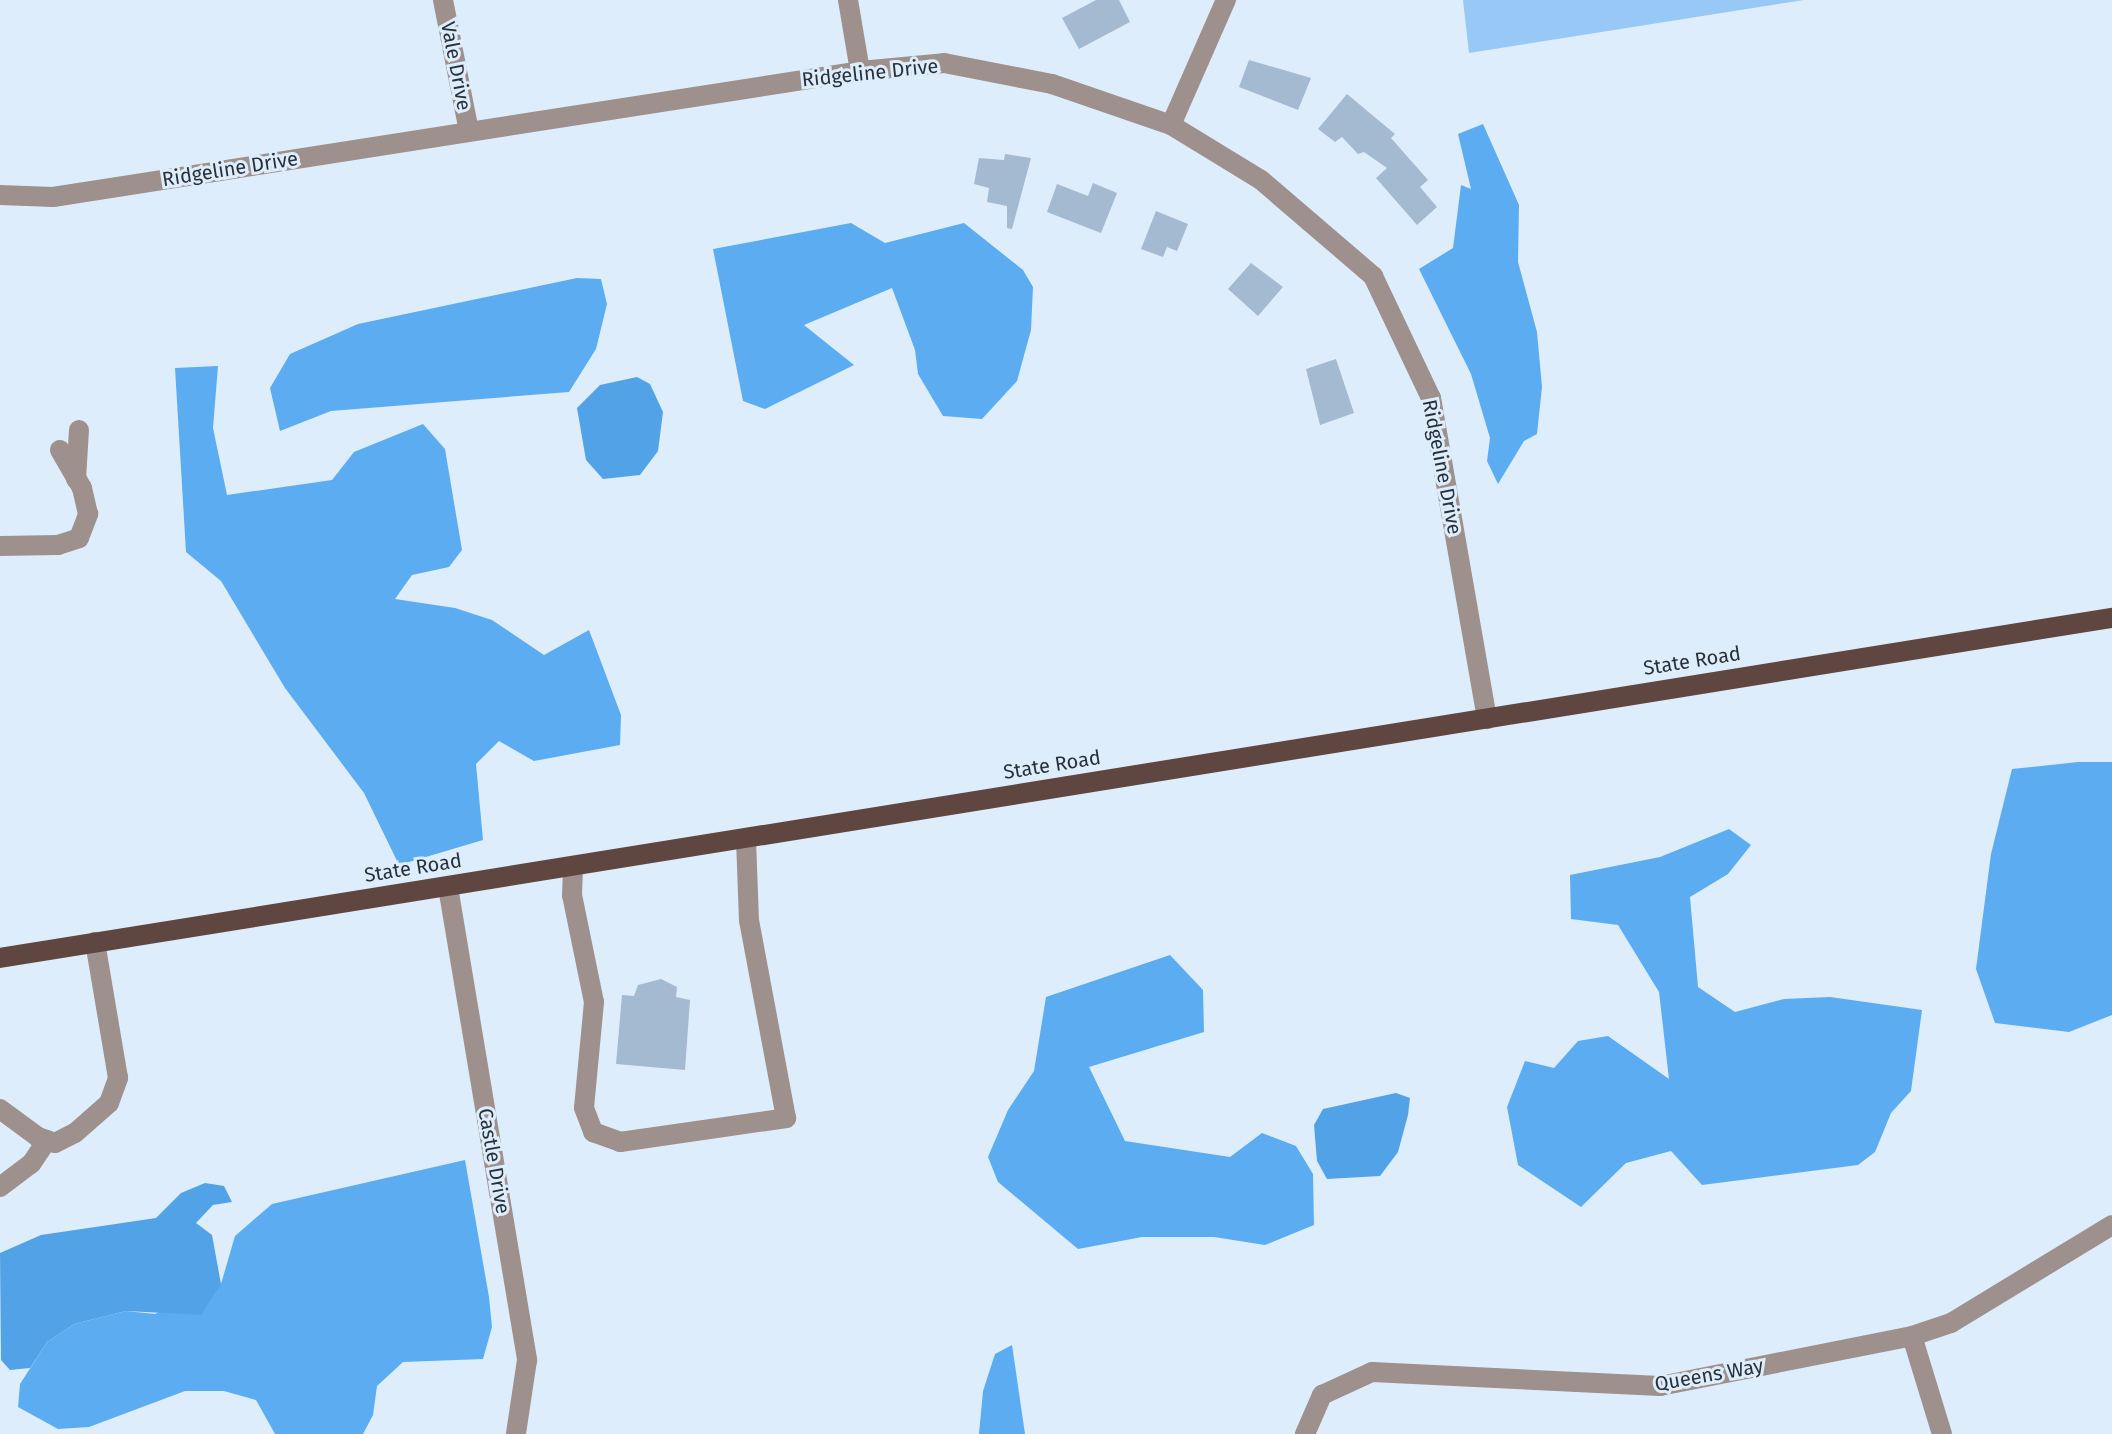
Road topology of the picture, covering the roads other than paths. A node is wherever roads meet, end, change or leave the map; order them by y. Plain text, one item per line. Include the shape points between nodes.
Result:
1 (443, 0) edge
2 (848, 0) edge
3 (1226, 0) edge
4 (860, 71) junction
5 (1171, 125) junction
6 (469, 131) junction
7 (0, 195) edge
8 (79, 430) dead end
9 (60, 450) dead end
10 (76, 479) junction
11 (0, 546) edge
12 (2112, 618) edge
13 (1487, 719) junction
14 (746, 839) junction
15 (573, 867) junction
16 (448, 887) junction
17 (95, 942) junction
18 (0, 958) edge
19 (0, 1109) edge
20 (47, 1140) junction
21 (0, 1187) edge
22 (2112, 1225) edge
23 (1912, 1336) junction
24 (516, 1434) edge
25 (1305, 1434) edge
26 (1942, 1434) edge

1 - 6 street, Vale Drive
2 - 4 street
3 - 5 street
4 - 5 street, Ridgeline Drive via 944,63 1052,84
4 - 6 street, Ridgeline Drive
5 - 13 street, Ridgeline Drive via 1261,180 1373,276 1431,398
6 - 7 street, Ridgeline Drive via 53,197
8 - 10 street
9 - 10 street
10 - 11 street via 88,514 79,538 58,545
12 - 13 main road, State Road
13 - 14 main road, State Road
14 - 15 main road, State Road
14 - 15 street via 749,921 786,1118 620,1142 593,1132 584,1108 594,1002 591,966 572,895
15 - 16 main road, State Road
16 - 17 main road, State Road
16 - 24 street, Castle Drive via 527,1360
17 - 18 main road, State Road
17 - 20 street via 118,1078 109,1103 75,1133 55,1143
19 - 20 street
20 - 21 street via 31,1164
22 - 23 street, Queens Way via 1951,1323
23 - 25 street, Queens Way via 1660,1386 1372,1372 1322,1395
23 - 26 street

